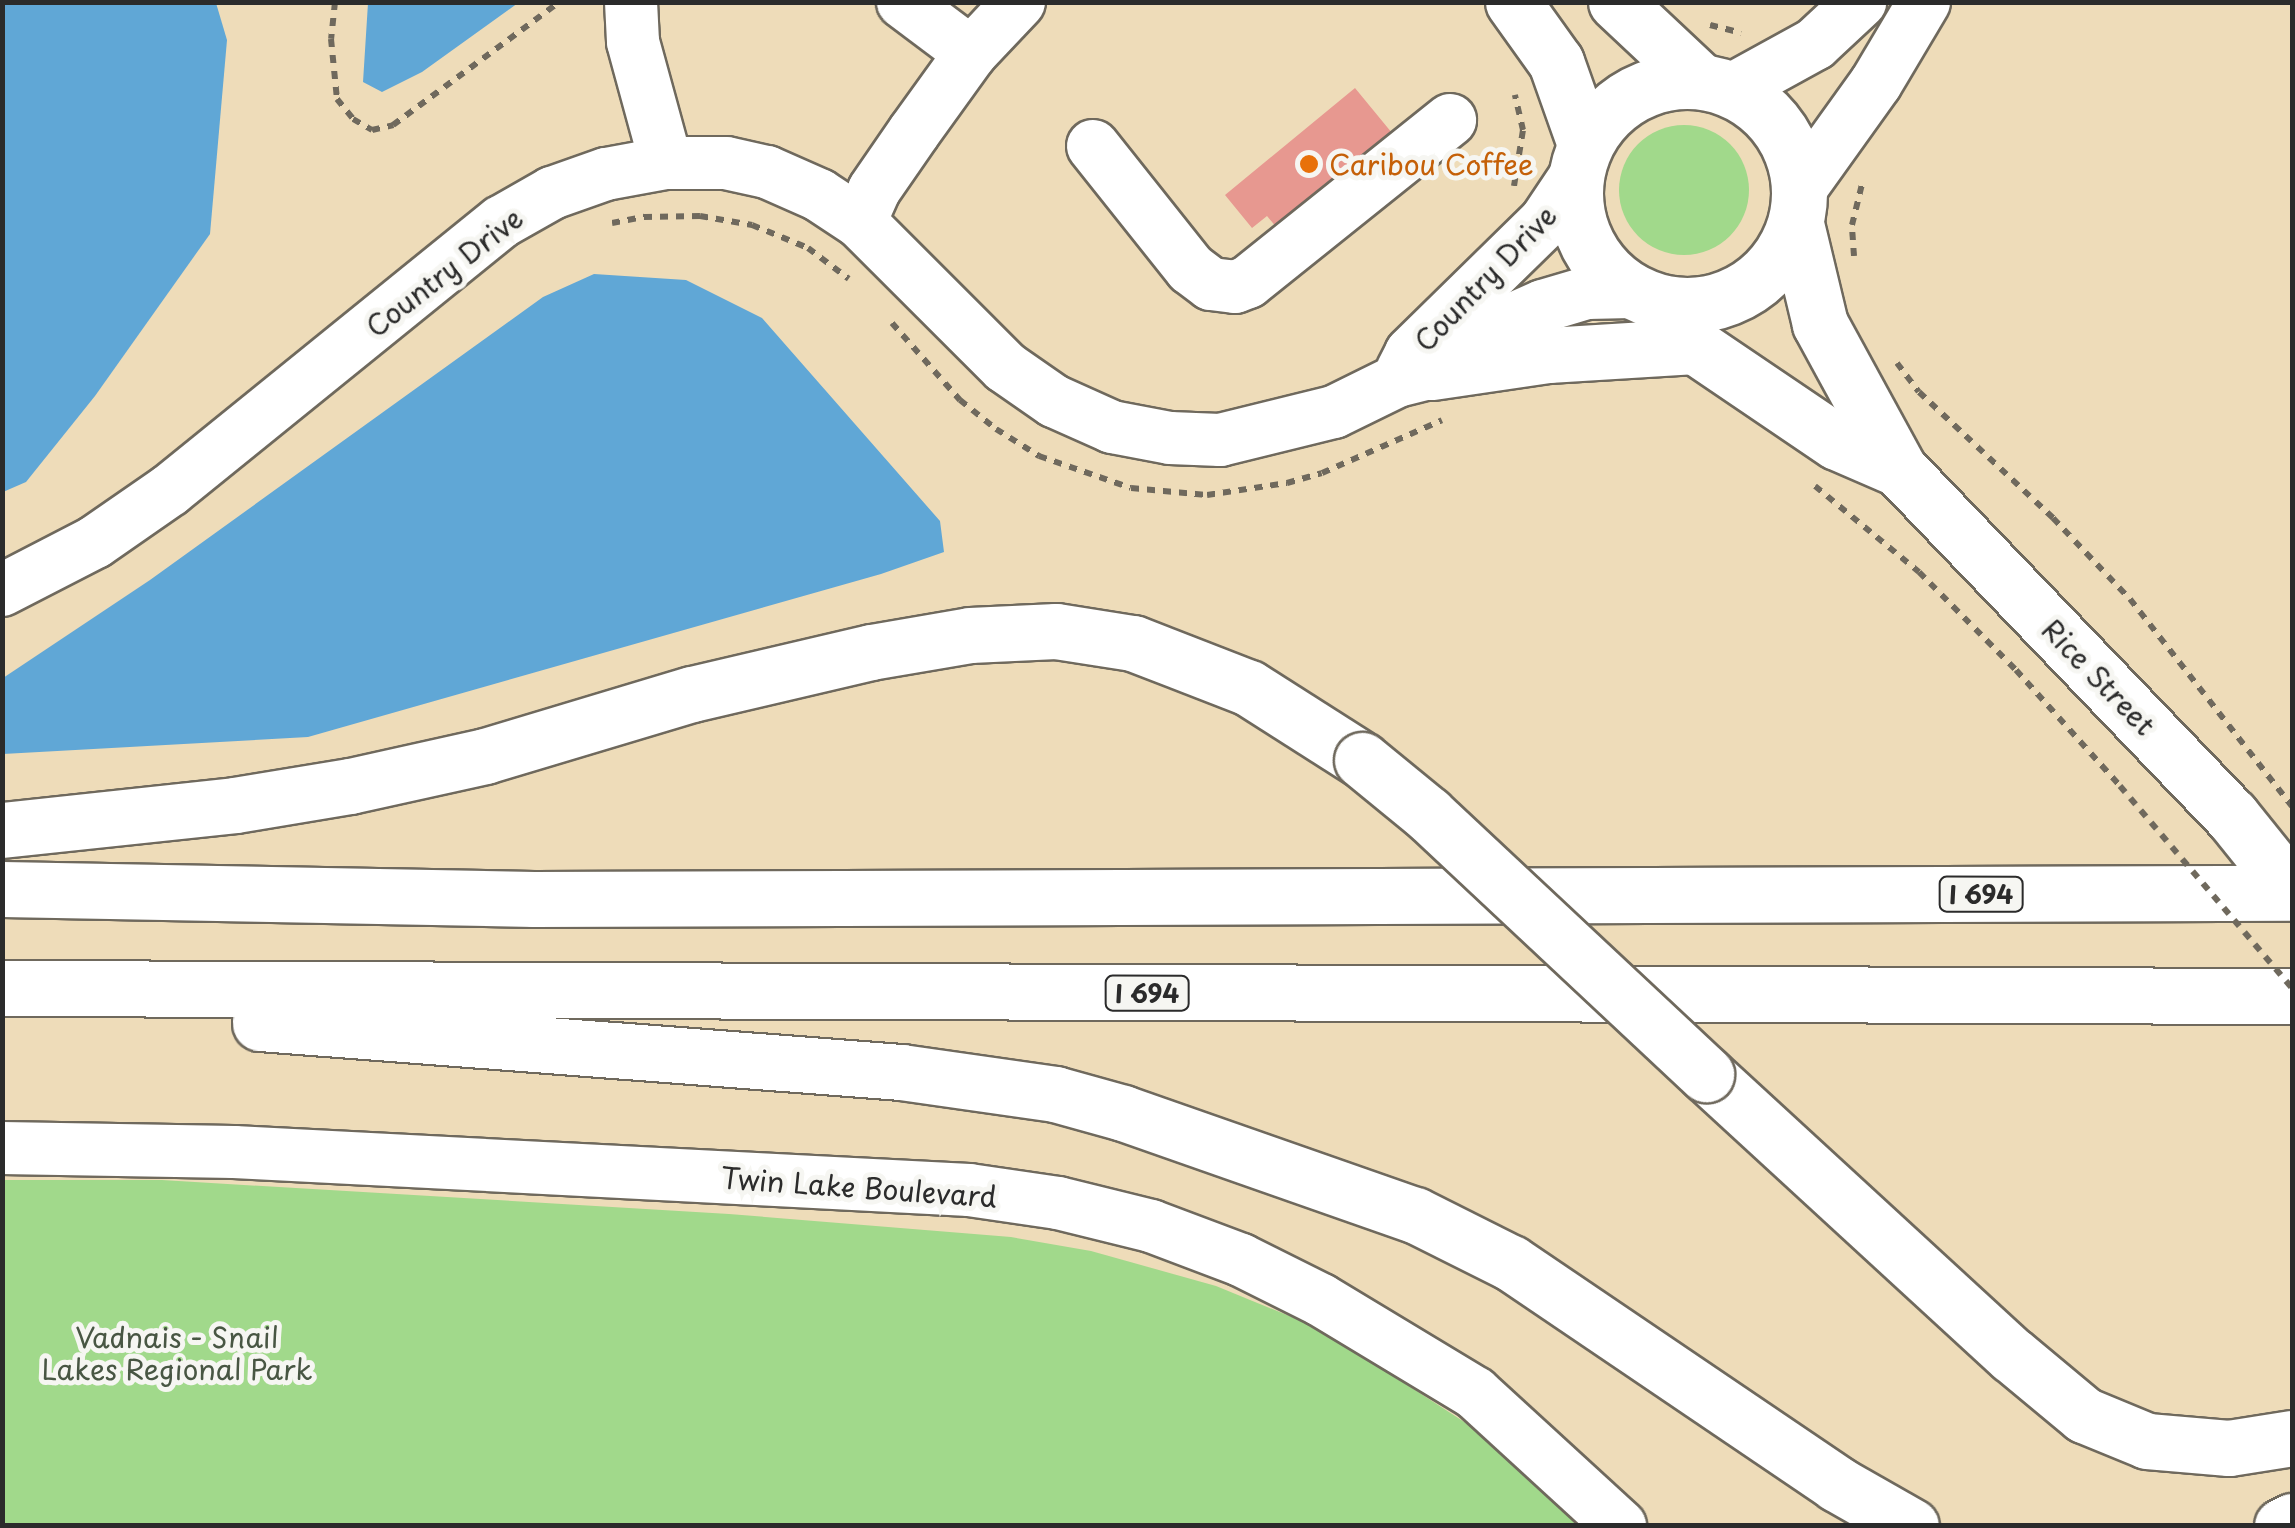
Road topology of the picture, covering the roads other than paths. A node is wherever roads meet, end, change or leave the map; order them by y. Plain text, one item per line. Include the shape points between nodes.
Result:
1 (631, 2) edge
2 (903, 2) edge
3 (1019, 2) edge
4 (1513, 2) edge
5 (1616, 2) edge
6 (1860, 2) edge
7 (1924, 2) edge
8 (971, 53) junction
9 (1716, 84) junction
10 (1450, 120) dead end
11 (1094, 146) dead end
12 (1580, 160) junction
13 (666, 163) junction
14 (1798, 207) junction
15 (860, 222) junction
16 (1647, 298) junction
17 (1696, 346) junction
18 (1425, 390) junction
19 (1899, 469) junction
20 (2, 590) edge
21 (2, 830) edge
22 (2, 890) edge
23 (2292, 892) edge
24 (2, 988) edge
25 (2292, 996) edge
26 (2, 1002) edge
27 (2, 1148) edge
28 (2292, 1438) edge
29 (2292, 1521) edge
30 (1620, 1526) edge
31 (1911, 1526) edge
32 (2282, 1526) edge

1 - 13 street via 633,42
2 - 8 street
3 - 8 street
4 - 12 main road via 1556,62
5 - 9 main road
6 - 9 street via 1815,44
7 - 14 street
8 - 15 street via 874,190
9 - 12 main road via 1665,82 1632,94 1605,115
9 - 14 main road via 1760,106 1781,129 1795,158
10 - 11 street via 1235,288 1210,284 1191,269
12 - 16 main road via 1575,211 1585,243 1604,271
12 - 18 street, Country Drive via 1533,234 1411,353
13 - 15 street, Country Drive via 726,163 767,172 819,194
13 - 20 street, Country Drive via 606,174 501,222 170,490 95,542
14 - 16 main road via 1782,254 1760,280 1697,306
14 - 19 main road, Rice Street via 1820,324
15 - 18 street, Country Drive via 1005,367 1054,401 1112,427 1220,440
16 - 17 main road, Rice Street
16 - 18 street, Country Drive via 1587,293 1543,306 1518,317
17 - 18 main road via 1548,355
17 - 19 main road, Rice Street via 1837,442
19 - 23 main road, Rice Street via 2231,815
21 - 28 main road, bridge via 350,786 485,756 692,694 970,635 1056,631 1133,644 1249,688 1362,760 2084,1416 2147,1441 2228,1448
22 - 23 main road, I 694 via 516,898
24 - 25 main road, I 694
26 - 31 main road via 901,1072 1089,1103 1399,1209 1511,1263 1837,1484
27 - 30 street, Twin Lake Boulevard via 106,1147 970,1190 1058,1203 1151,1226 1241,1260 1398,1344 1475,1393
29 - 32 main road

